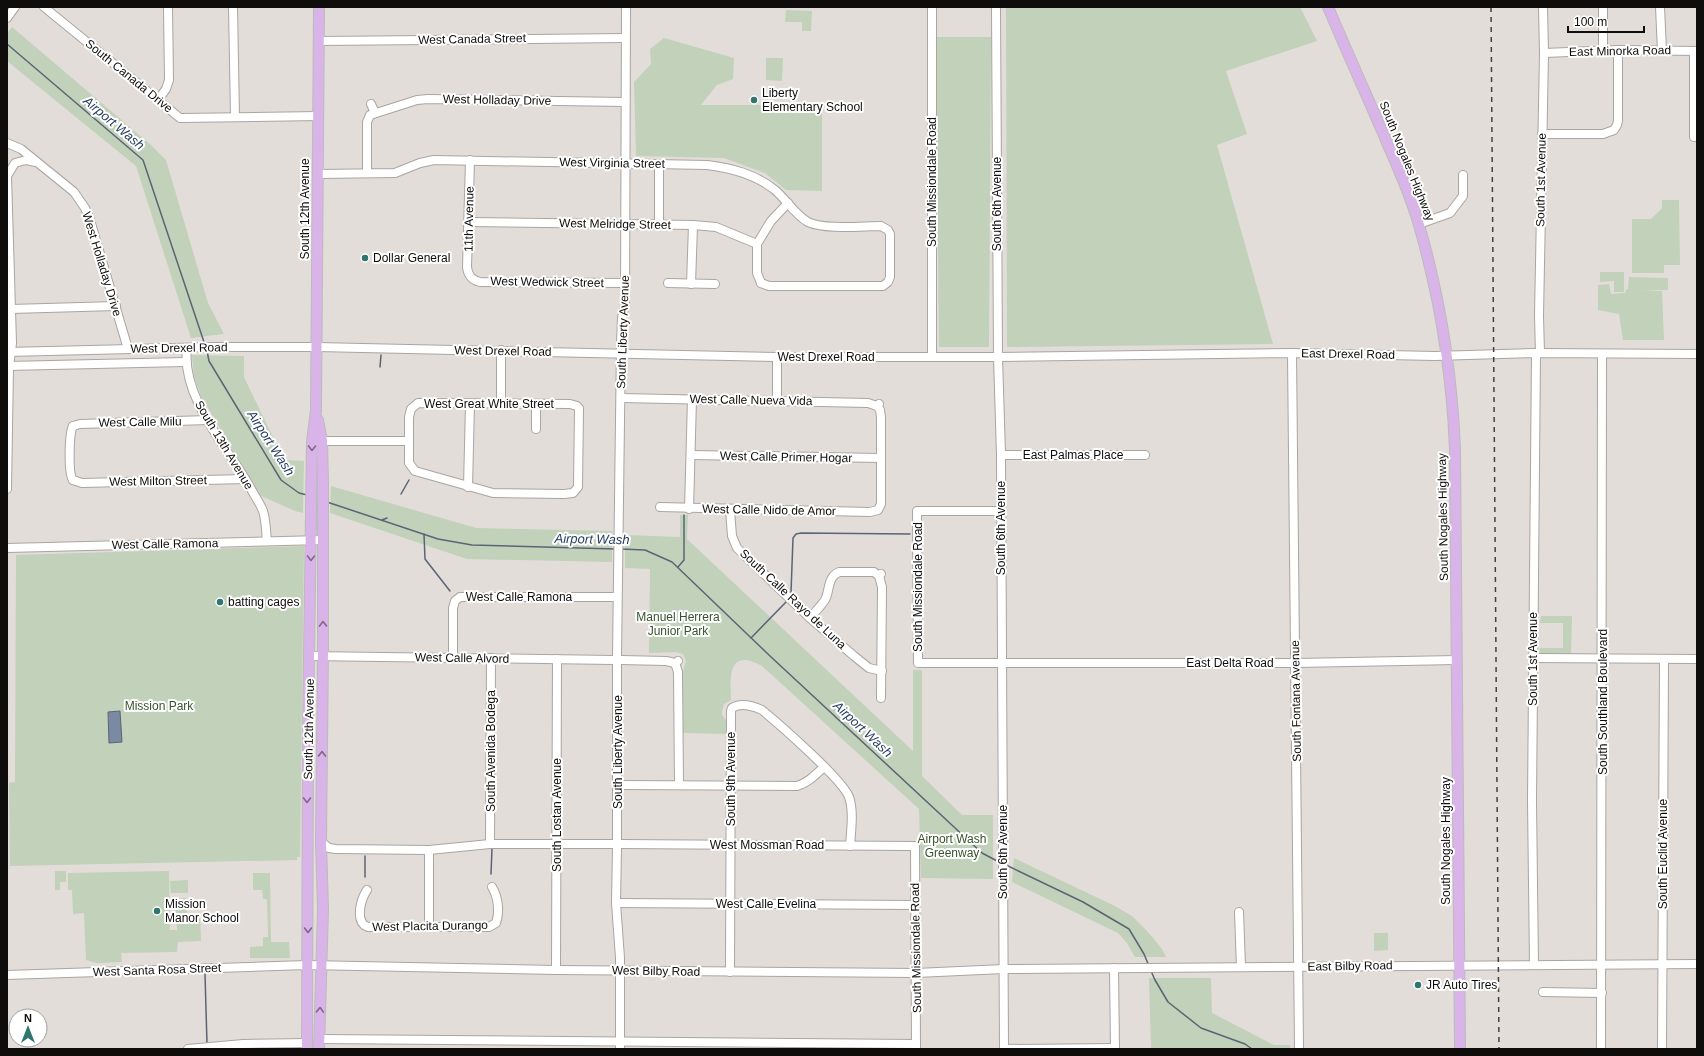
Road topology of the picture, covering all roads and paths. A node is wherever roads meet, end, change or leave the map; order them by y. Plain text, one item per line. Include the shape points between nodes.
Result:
1 (15, 7) edge
2 (44, 7) edge
3 (168, 7) edge
4 (233, 7) edge
5 (319, 7) edge
6 (626, 7) edge
7 (932, 7) edge
8 (996, 7) edge
9 (1328, 7) edge
10 (1543, 7) edge
11 (1603, 7) edge
12 (1660, 7) edge
13 (7, 18) edge
14 (625, 38) junction
15 (319, 41) junction
16 (1603, 50) junction
17 (1618, 50) junction
18 (1662, 51) junction
19 (1696, 51) edge
20 (1544, 53) junction
21 (158, 100) junction
22 (625, 102) junction
23 (371, 104) dead end
24 (373, 114) junction
25 (319, 116) junction
26 (235, 117) junction
27 (1542, 134) junction
28 (1694, 137) dead end
29 (7, 143) edge
30 (470, 160) junction
31 (38, 163) junction
32 (625, 164) junction
33 (659, 164) junction
34 (367, 173) junction
35 (318, 174) junction
36 (1463, 175) dead end
37 (7, 176) edge
38 (788, 203) junction
39 (8, 205) edge
40 (469, 222) junction
41 (1419, 224) junction
42 (625, 225) junction
43 (659, 225) junction
44 (693, 225) junction
45 (757, 244) junction
46 (9, 267) edge
47 (470, 279) joint
48 (625, 283) junction
49 (668, 283) dead end
50 (691, 284) junction
51 (715, 284) dead end
52 (10, 306) edge
53 (116, 306) junction
54 (317, 347) junction
55 (187, 348) junction
56 (128, 349) junction
57 (501, 350) junction
58 (9, 351) edge
59 (1292, 353) junction
60 (1538, 353) junction
61 (621, 354) junction
62 (1602, 354) junction
63 (1697, 354) edge
64 (1446, 356) junction
65 (777, 357) junction
66 (932, 357) junction
67 (998, 357) junction
68 (185, 362) junction
69 (8, 366) edge
70 (621, 398) junction
71 (692, 399) junction
72 (777, 400) junction
73 (470, 404) junction
74 (501, 404) junction
75 (536, 404) junction
76 (316, 410) junction
77 (208, 420) junction
78 (536, 429) dead end
79 (322, 441) junction
80 (409, 441) junction
81 (691, 455) junction
82 (1001, 455) junction
83 (1145, 455) dead end
84 (7, 456) edge
85 (881, 458) junction
86 (245, 479) junction
87 (71, 482) joint
88 (468, 487) junction
89 (7, 489) edge
90 (660, 507) dead end
91 (689, 509) junction
92 (730, 510) junction
93 (1001, 511) junction
94 (311, 540) junction
95 (322, 540) junction
96 (268, 541) junction
97 (7, 548) edge
98 (617, 597) junction
99 (810, 618) junction
100 (309, 656) junction
101 (323, 656) junction
102 (453, 658) junction
103 (491, 658) junction
104 (1534, 658) junction
105 (1664, 658) junction
106 (1697, 658) edge
107 (557, 659) junction
108 (1602, 659) junction
109 (617, 660) junction
110 (1457, 660) junction
111 (918, 663) joint
112 (1296, 663) junction
113 (1002, 664) junction
114 (882, 671) junction
115 (881, 698) dead end
116 (824, 766) junction
117 (618, 785) junction
118 (679, 785) junction
119 (730, 786) junction
120 (321, 842) junction
121 (557, 843) junction
122 (490, 844) junction
123 (617, 844) junction
124 (730, 845) junction
125 (850, 846) junction
126 (915, 846) joint
127 (336, 849) junction
128 (429, 850) junction
129 (322, 861) junction
130 (307, 862) junction
131 (322, 874) junction
132 (492, 887) dead end
133 (367, 890) dead end
134 (616, 904) junction
135 (730, 904) junction
136 (915, 905) junction
137 (1239, 912) dead end
138 (429, 927) junction
139 (1534, 964) junction
140 (1603, 964) junction
141 (1663, 964) junction
142 (1697, 964) edge
143 (307, 965) junction
144 (1460, 965) junction
145 (322, 966) junction
146 (1241, 966) junction
147 (1299, 966) junction
148 (1114, 968) junction
149 (1004, 969) junction
150 (556, 970) junction
151 (620, 970) junction
152 (730, 972) junction
153 (916, 973) junction
154 (7, 975) edge
155 (1543, 992) dead end
156 (1602, 993) junction
157 (319, 1044) edge
158 (307, 1046) edge
159 (620, 1046) edge
160 (916, 1046) edge
161 (1115, 1048) edge
162 (188, 1049) edge
163 (1004, 1049) edge
164 (1299, 1049) edge
165 (1460, 1049) edge
166 (1602, 1049) edge
167 (1662, 1049) edge

1 - 13 street
2 - 21 street, South Canada Drive
3 - 21 street via 169,80
4 - 26 street
5 - 15 main road, South 12th Avenue
6 - 14 street, South Liberty Avenue
7 - 66 street, South Missiondale Road
8 - 67 street, South 6th Avenue
9 - 41 main road, South Nogales Highway
10 - 20 street, South 1st Avenue
11 - 16 street
12 - 18 street
14 - 15 street, West Canada Street
14 - 22 street, South Liberty Avenue
15 - 25 main road, South 12th Avenue
16 - 17 street, East Minorka Road
16 - 20 street, East Minorka Road
17 - 18 street, East Minorka Road
17 - 27 street via 1618,121 1615,132
18 - 19 street, East Minorka Road
19 - 28 street
20 - 27 street, South 1st Avenue
21 - 26 street, South Canada Drive via 180,118
22 - 24 street, West Holladay Drive via 428,99
22 - 32 street, South Liberty Avenue
23 - 24 street
24 - 34 street via 367,122
25 - 26 street, South Canada Drive
25 - 35 main road, South 12th Avenue
27 - 60 street, South 1st Avenue
29 - 31 street, West Holladay Drive via 21,149
30 - 32 street, West Virginia Street
30 - 34 street, West Virginia Street via 428,161 395,173
30 - 40 street, 11th Avenue
31 - 37 street via 26,160 15,163
31 - 53 street, West Holladay Drive via 74,192 86,208
32 - 33 street, West Virginia Street
32 - 42 street, South Liberty Avenue
33 - 38 street, West Virginia Street via 707,165 747,173 775,190
33 - 43 street
34 - 35 street, West Virginia Street
35 - 54 main road, South 12th Avenue
36 - 41 street via 1463,196 1450,213
37 - 39 street
38 - 45 street via 770,221
38 - 45 street, West Virginia Street via 804,219 818,225 889,228 888,286 759,284
39 - 46 street
40 - 42 street, West Melridge Street
40 - 47 street, 11th Avenue
41 - 64 main road, South Nogales Highway via 1434,286
42 - 43 street, West Melridge Street
42 - 48 street, South Liberty Avenue
43 - 44 street, West Melridge Street
44 - 45 street, West Melridge Street via 716,227
44 - 50 street
46 - 52 street
47 - 48 street, West Wedwick Street via 480,282
48 - 61 street, South Liberty Avenue
49 - 50 street
50 - 51 street
52 - 53 street
52 - 58 street
53 - 56 street, West Holladay Drive
54 - 55 street, West Drexel Road
54 - 57 street, West Drexel Road
54 - 76 main road, South 12th Avenue
55 - 56 street, West Drexel Road
55 - 68 street, South 13th Avenue
56 - 58 street, West Drexel Road
57 - 61 street, West Drexel Road
57 - 74 street
58 - 69 street
59 - 64 street, East Drexel Road
59 - 67 street, East Drexel Road
59 - 112 street, South Fontana Avenue
60 - 62 street, East Drexel Road
60 - 64 street, East Drexel Road
60 - 104 street, South 1st Avenue
61 - 65 street, West Drexel Road
61 - 70 street, South Liberty Avenue
62 - 63 street, East Drexel Road
62 - 108 street, South Southland Boulevard
64 - 110 main road, South Nogales Highway via 1454,413
65 - 66 street, West Drexel Road
65 - 72 street
66 - 67 street, West Drexel Road
67 - 82 street, South 6th Avenue
68 - 69 street, West Drexel Road
68 - 77 street, South 13th Avenue via 194,393
69 - 84 street
70 - 71 street, West Calle Nueva Vida
70 - 98 street, South Liberty Avenue
71 - 72 street, West Calle Nueva Vida
71 - 81 street
72 - 85 street, West Calle Nueva Vida via 878,405 881,417
73 - 74 street, West Great White Street
73 - 80 street, West Great White Street via 413,404 409,417
73 - 88 street
74 - 75 street, West Great White Street
75 - 78 street
75 - 88 street, West Great White Street via 570,404 579,408 579,484 576,492 493,493
76 - 79 main road, South 12th Avenue
76 -> 94 main road, South 12th Avenue via 312,442
77 - 86 street, South 13th Avenue
77 - 87 street, West Calle Milu via 71,424
79 - 80 street
79 - 95 main road, South 12th Avenue
80 - 88 street, West Great White Street via 409,463 415,471
81 - 85 street, West Calle Primer Hogar
81 - 91 street
82 - 83 street, East Palmas Place
82 - 93 street, South 6th Avenue
84 - 89 street
85 - 92 street, West Calle Nido de Amor via 881,504 878,510
86 - 87 street, West Milton Street
86 - 96 street, South 13th Avenue via 263,511
90 - 91 street, West Calle Nido de Amor
91 - 92 street, West Calle Nido de Amor
92 - 99 street, South Calle Rayo de Luna via 732,536 737,548
93 - 111 street, South Missiondale Road via 917,511
93 - 113 street, South 6th Avenue
94 - 95 street, West Calle Ramona
94 - 96 street, West Calle Ramona
94 -> 100 main road, South 12th Avenue
101 -> 95 main road, South 12th Avenue
96 - 97 street, West Calle Ramona
98 - 102 street, West Calle Ramona via 456,597 453,608
98 - 109 street, South Liberty Avenue
99 - 114 street, South Calle Rayo de Luna via 869,668
99 - 114 street via 825,600 835,573 874,572 880,575
100 - 101 street, West Calle Alvord
100 -> 130 main road, South 12th Avenue
101 - 102 street, West Calle Alvord
120 -> 101 main road, South 12th Avenue
102 - 103 street, West Calle Alvord
103 - 107 street, West Calle Alvord
103 - 122 street, South Avenida Bodega
104 - 108 street
104 - 139 street, South 1st Avenue
105 - 106 street
105 - 108 street
105 - 141 street, South Euclid Avenue
107 - 109 street, West Calle Alvord
107 - 121 street, South Lostan Avenue
108 - 140 street, South Southland Boulevard
109 - 117 street, South Liberty Avenue
109 - 118 street, West Calle Alvord via 677,662
110 - 112 street, East Delta Road
110 - 144 main road, South Nogales Highway
111 - 113 street, East Delta Road
112 - 113 street, East Delta Road
112 - 147 street, South Fontana Avenue
113 - 149 street, South 6th Avenue
114 - 115 street
116 - 119 street via 812,779 797,786
116 - 119 street, South 9th Avenue via 762,710 749,705 739,705 730,708
116 - 125 street via 849,795
117 - 118 street
117 - 123 street, South Liberty Avenue
118 - 119 street
119 - 124 street, South 9th Avenue
120 - 127 street via 324,846
120 - 129 main road, South 12th Avenue
121 - 122 street, West Mossman Road
121 - 123 street, West Mossman Road
121 - 150 street, South Lostan Avenue
122 - 128 street, West Mossman Road
123 - 124 street, West Mossman Road
123 - 134 street, South Liberty Avenue
124 - 125 street, West Mossman Road
124 - 135 street, South 9th Avenue
125 - 126 street, West Mossman Road
126 - 136 street, South Missiondale Road
127 - 128 street, West Mossman Road
127 - 131 street via 326,852
128 - 138 street
129 - 130 main road
129 - 131 main road, South 12th Avenue
130 -> 143 main road, South 12th Avenue
131 - 145 main road, South 12th Avenue
132 - 138 street, West Placita Durango via 497,896 496,926
133 - 138 street, West Placita Durango via 362,897 360,918 364,925
134 - 135 street, West Calle Evelina
134 - 151 street, South Liberty Avenue
135 - 136 street, West Calle Evelina
135 - 152 street, South 9th Avenue
136 - 153 street, South Missiondale Road
137 - 146 street
139 - 140 street, East Bilby Road
139 - 144 street, East Bilby Road
140 - 141 street, East Bilby Road
140 - 156 street, South Southland Boulevard
141 - 142 street, East Bilby Road
141 - 167 street, South Euclid Avenue
143 - 145 street, West Bilby Road
143 - 154 street, West Santa Rosa Street
143 - 158 main road, South 12th Avenue
144 - 147 street, East Bilby Road
144 - 165 main road, South Nogales Highway
145 - 150 street, West Bilby Road
157 -> 145 main road, South 12th Avenue
146 - 147 street, East Bilby Road
146 - 148 street, East Bilby Road
147 - 164 street, South Fontana Avenue
148 - 149 street, East Bilby Road
148 - 161 street
149 - 153 street, West Bilby Road
149 - 163 street, South 6th Avenue
150 - 151 street, West Bilby Road
151 - 152 street, West Bilby Road
151 - 159 street, South Liberty Avenue
152 - 153 street, West Bilby Road
153 - 160 street, South Missiondale Road
155 - 156 street
156 - 166 street, South Southland Boulevard
157 - 159 street
158 - 162 street via 243,1044
159 - 160 street
161 - 163 street

